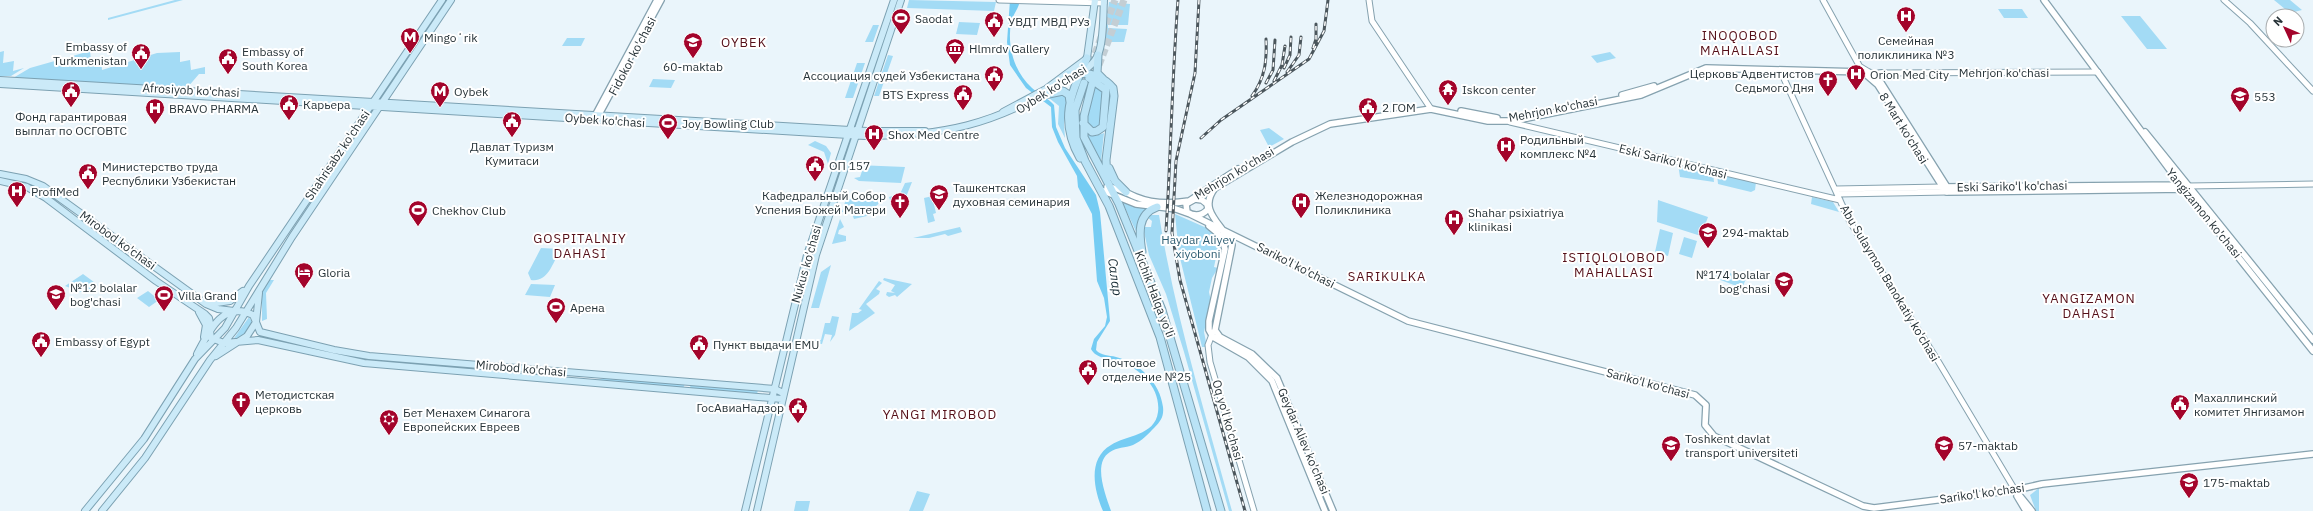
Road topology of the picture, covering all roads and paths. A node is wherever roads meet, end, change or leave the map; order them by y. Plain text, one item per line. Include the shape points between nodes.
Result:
1 (442, 0) edge
2 (451, 0) edge
3 (657, 0) edge
4 (662, 0) edge
5 (894, 0) edge
6 (901, 0) edge
7 (999, 0) edge
8 (1003, 0) edge
9 (1369, 0) edge
10 (1823, 0) edge
11 (2044, 0) edge
12 (2224, 0) edge
13 (1023, 1) edge
14 (1100, 1) edge
15 (1087, 58) junction
16 (1096, 58) junction
17 (1859, 66) junction
18 (1780, 70) junction
19 (1853, 70) junction
20 (1863, 72) junction
21 (2098, 72) junction
22 (1871, 73) junction
23 (1882, 73) junction
24 (1079, 75) junction
25 (1068, 77) junction
26 (1878, 78) junction
27 (0, 80) edge
28 (1105, 81) junction
29 (1084, 83) tunnel mouth
30 (0, 84) edge
31 (1092, 84) tunnel mouth
32 (2313, 91) edge
33 (1042, 94) junction
34 (371, 103) junction
35 (381, 104) junction
36 (1070, 104) junction
37 (1430, 108) junction
38 (597, 116) junction
39 (1352, 119) junction
40 (1507, 122) junction
41 (1083, 123) junction
42 (850, 132) junction
43 (857, 133) junction
44 (1094, 159) junction
45 (1106, 160) junction
46 (1085, 162) junction
47 (0, 174) edge
48 (1096, 179) junction
49 (0, 181) edge
50 (2180, 184) junction
51 (2313, 184) edge
52 (1109, 185) junction
53 (2186, 188) junction
54 (1101, 189) junction
55 (1945, 189) junction
56 (1126, 192) junction
57 (1837, 192) junction
58 (1114, 194) junction
59 (1840, 200) junction
60 (1189, 201) junction
61 (1157, 207) junction
62 (1208, 207) junction
63 (1190, 214) junction
64 (1203, 221) junction
65 (1224, 229) junction
66 (1245, 240) junction
67 (1232, 246) junction
68 (817, 254) junction
69 (806, 256) junction
70 (1143, 263) junction
71 (1132, 264) junction
72 (166, 275) junction
73 (156, 281) junction
74 (249, 286) junction
75 (259, 291) junction
76 (189, 292) junction
77 (180, 298) junction
78 (206, 304) junction
79 (234, 311) junction
80 (247, 311) junction
81 (256, 322) junction
82 (209, 328) junction
83 (2303, 328) junction
84 (2296, 329) junction
85 (1213, 332) junction
86 (214, 340) junction
87 (2313, 340) edge
88 (238, 341) junction
89 (293, 341) junction
90 (224, 343) junction
91 (288, 348) junction
92 (1175, 348) junction
93 (1164, 350) junction
94 (2313, 351) edge
95 (409, 359) junction
96 (194, 360) junction
97 (205, 366) junction
98 (405, 366) junction
99 (567, 372) junction
100 (562, 380) junction
101 (775, 389) junction
102 (782, 396) junction
103 (772, 399) junction
104 (1299, 436) junction
105 (2313, 454) edge
106 (1213, 483) junction
107 (1200, 486) junction
108 (2015, 490) junction
109 (85, 511) edge
110 (102, 511) edge
111 (746, 511) edge
112 (757, 511) edge
113 (1207, 511) edge
114 (1221, 511) edge
115 (1254, 511) edge
116 (1326, 511) edge
117 (1334, 511) edge
118 (2026, 511) edge
119 (2032, 511) edge

1 - 34 main road, Shahrisabz ko'chasi
2 - 35 main road, Shahrisabz ko'chasi
3 - 38 main road, Fidokor ko'chasi
4 - 38 main road, Fidokor ko'chasi
5 - 42 main road, Nukus ko'chasi
6 - 43 main road, Nukus ko'chasi
7 - 8 street
8 - 13 street
9 - 37 street via 1372,21
10 - 17 street, 8 Mart ko'chasi
11 - 21 main road, Yangizamon ko'chasi
12 - 32 street via 2250,23
13 - 14 street
14 - 15 main road
14 - 16 main road
15 - 16 main road via 1089,61
15 - 24 highway
15 - 25 main road, Oybek ko'chasi
16 - 24 main road, Oybek ko'chasi
16 - 28 highway via 1098,73
17 - 19 street
17 - 20 street, 8 Mart ko'chasi
17 - 22 street, 8 Mart ko'chasi
18 - 20 main road, Mehrjon ko'chasi
18 - 40 main road, Mehrjon ko'chasi via 1702,69 1641,95
18 - 57 street, Abu Sulaymon Banokatiy ko'chasi
19 - 20 main road, Mehrjon ko'chasi
19 - 37 main road, Mehrjon ko'chasi via 1697,66 1644,90 1506,118 1443,107
20 - 22 main road, Mehrjon ko'chasi
20 - 55 main road, 8 Mart ko'chasi via 1878,85
21 - 23 street, Mehrjon ko'chasi
21 - 50 main road, Yangizamon ko'chasi
21 - 53 main road, Yangizamon ko'chasi
22 - 23 street, Mehrjon ko'chasi
22 - 26 main road, 8 Mart ko'chasi
23 - 26 main road via 1877,74
24 - 25 highway
24 - 28 highway
24 - 36 highway
24 - 41 highway via 1103,86 1106,92 1102,129 1092,132 1086,129
25 - 33 main road, Oybek ko'chasi
26 - 55 main road, 8 Mart ko'chasi
27 - 34 main road, Afrosiyob ko'chasi
28 - 45 highway via 1112,86 1114,93
29 - 46 highway, Kichik Halqa yo'li via 1077,102 1075,122 1076,138
30 - 34 main road, Afrosiyob ko'chasi
31 - 41 highway, Kichik Halqa yo'li
33 - 36 highway via 1064,92 1070,97
33 - 43 main road, Oybek ko'chasi via 998,118 956,130 914,136
34 - 35 main road, Afrosiyob ko'chasi
34 - 74 main road, Shahrisabz ko'chasi
35 - 38 main road, Oybek ko'chasi
35 - 75 main road, Shahrisabz ko'chasi
36 - 48 highway via 1067,123 1069,139
37 - 39 main road, Mehrjon ko'chasi
37 - 40 main road, Mehrjon ko'chasi via 1488,121
38 - 42 main road, Oybek ko'chasi
39 - 60 main road, Mehrjon ko'chasi via 1316,126 1231,173
39 - 62 main road, Mehrjon ko'chasi via 1319,128 1243,170 1213,190
40 - 59 street, Eski Sariko'l ko'chasi
41 - 44 highway, Kichik Halqa yo'li via 1085,139
42 - 43 main road, Oybek ko'chasi
42 - 69 main road, Nukus ko'chasi
43 - 68 main road, Nukus ko'chasi
44 - 46 highway via 1091,163
44 - 52 highway, Kichik Halqa yo'li
45 - 52 highway
45 - 56 highway via 1115,182
46 - 48 highway, Kichik Halqa yo'li
47 - 72 main road, Mirobod ko'chasi via 33,181 49,190
48 - 54 highway, Kichik Halqa yo'li
49 - 73 main road, Mirobod ko'chasi via 27,187 41,194
50 - 53 main road, Yangizamon ko'chasi
50 - 55 main road, Eski Sariko'l ko'chasi
51 - 53 street, Eski Sariko'l ko'chasi
52 - 54 main road
52 - 56 main road
52 - 58 highway, Kichik Halqa yo'li
53 - 55 main road, Eski Sariko'l ko'chasi
53 - 83 main road, Yangizamon ko'chasi
53 - 84 main road, Yangizamon ko'chasi
54 - 58 main road, Sariko'l ko'chasi
54 - 71 highway, Kichik Halqa yo'li
55 - 57 street, Eski Sariko'l ko'chasi
56 - 60 main road via 1141,199 1157,202
57 - 59 street, Abu Sulaymon Banokatiy ko'chasi
58 - 61 main road, Sariko'l ko'chasi via 1136,204
58 - 70 highway, Kichik Halqa yo'li
59 - 108 street, Abu Sulaymon Banokatiy ko'chasi via 1855,230 1935,356
60 - 62 main road via 1202,200
60 - 63 main road via 1185,209
61 - 63 main road, Sariko'l ko'chasi
61 - 70 highway via 1145,213 1141,222
62 - 63 main road via 1201,215
62 - 65 main road, Sariko'l ko'chasi via 1212,217
63 - 64 main road, Sariko'l ko'chasi
64 - 65 main road, Sariko'l ko'chasi
64 - 85 main road via 1218,233 1226,249 1209,321
65 - 66 main road, Sariko'l ko'chasi
65 - 67 main road
66 - 67 main road
66 - 108 main road, Sariko'l ko'chasi via 1413,322 1695,395 1706,405 1705,425 1714,436 1860,506 1874,508
67 - 85 main road
68 - 69 main road
68 - 102 main road, Nukus ko'chasi
69 - 101 main road, Nukus ko'chasi
70 - 71 highway via 1138,267
70 - 92 highway, Kichik Halqa yo'li
71 - 93 highway, Kichik Halqa yo'li
72 - 73 main road
72 - 76 main road, Mirobod ko'chasi
73 - 77 main road, Mirobod ko'chasi
74 - 78 main road via 230,301
74 - 79 main road, Shahrisabz ko'chasi
75 - 80 main road, Shahrisabz ko'chasi
75 - 81 main road, Shahrisabz ko'chasi
76 - 77 main road
76 - 78 main road, Mirobod ko'chasi
77 - 82 main road, Mirobod ko'chasi via 197,309
78 - 79 main road, Mirobod ko'chasi
79 - 80 main road, Mirobod ko'chasi
79 - 82 main road
79 - 86 main road, Shahrisabz ko'chasi
80 - 81 main road, Mirobod ko'chasi via 253,315
80 - 90 main road, Shahrisabz ko'chasi
81 - 88 main road via 250,333
81 - 89 main road, Mirobod ko'chasi via 258,330 262,333
82 - 86 main road, Mirobod ko'chasi
82 - 96 main road
83 - 84 main road
83 - 87 main road, Yangizamon ko'chasi
84 - 94 main road, Yangizamon ko'chasi
85 - 104 main road, Geydar Aliev ko'chasi via 1217,340 1248,357 1265,373 1278,392
85 - 115 street, Oq yo'l ko'chasi via 1208,345 1210,362
86 - 90 main road
86 - 96 main road, Shahrisabz ko'chasi
88 - 90 main road, Mirobod ko'chasi
88 - 91 main road, Mirobod ko'chasi via 258,340
88 - 97 main road
89 - 91 main road
89 - 95 main road, Mirobod ko'chasi via 360,355
90 - 97 main road, Shahrisabz ko'chasi
91 - 98 main road, Mirobod ko'chasi via 346,360
92 - 93 highway
92 - 106 highway, Kichik Halqa yo'li
93 - 107 highway, Kichik Halqa yo'li
95 - 98 main road via 404,362
95 - 99 main road, Mirobod ko'chasi
96 - 109 main road via 144,439
97 - 110 main road via 145,458
98 - 100 main road, Mirobod ko'chasi
99 - 100 main road via 567,376
99 - 101 main road, Mirobod ko'chasi
100 - 103 main road, Mirobod ko'chasi
101 - 102 main road, Mirobod ko'chasi
101 - 103 main road, Nukus ko'chasi
102 - 103 main road, Mirobod ko'chasi
102 - 112 main road, Nukus ko'chasi
103 - 111 main road, Nukus ko'chasi
104 - 116 main road, Geydar Aliev ko'chasi
104 - 117 main road, Geydar Aliev ko'chasi
105 - 108 main road, Sariko'l ko'chasi via 2042,484
106 - 107 highway
106 - 114 highway, Kichik Halqa yo'li
107 - 113 highway, Kichik Halqa yo'li
108 - 118 main road, Abu Sulaymon Banokatiy ko'chasi
108 - 119 main road, Abu Sulaymon Banokatiy ko'chasi

